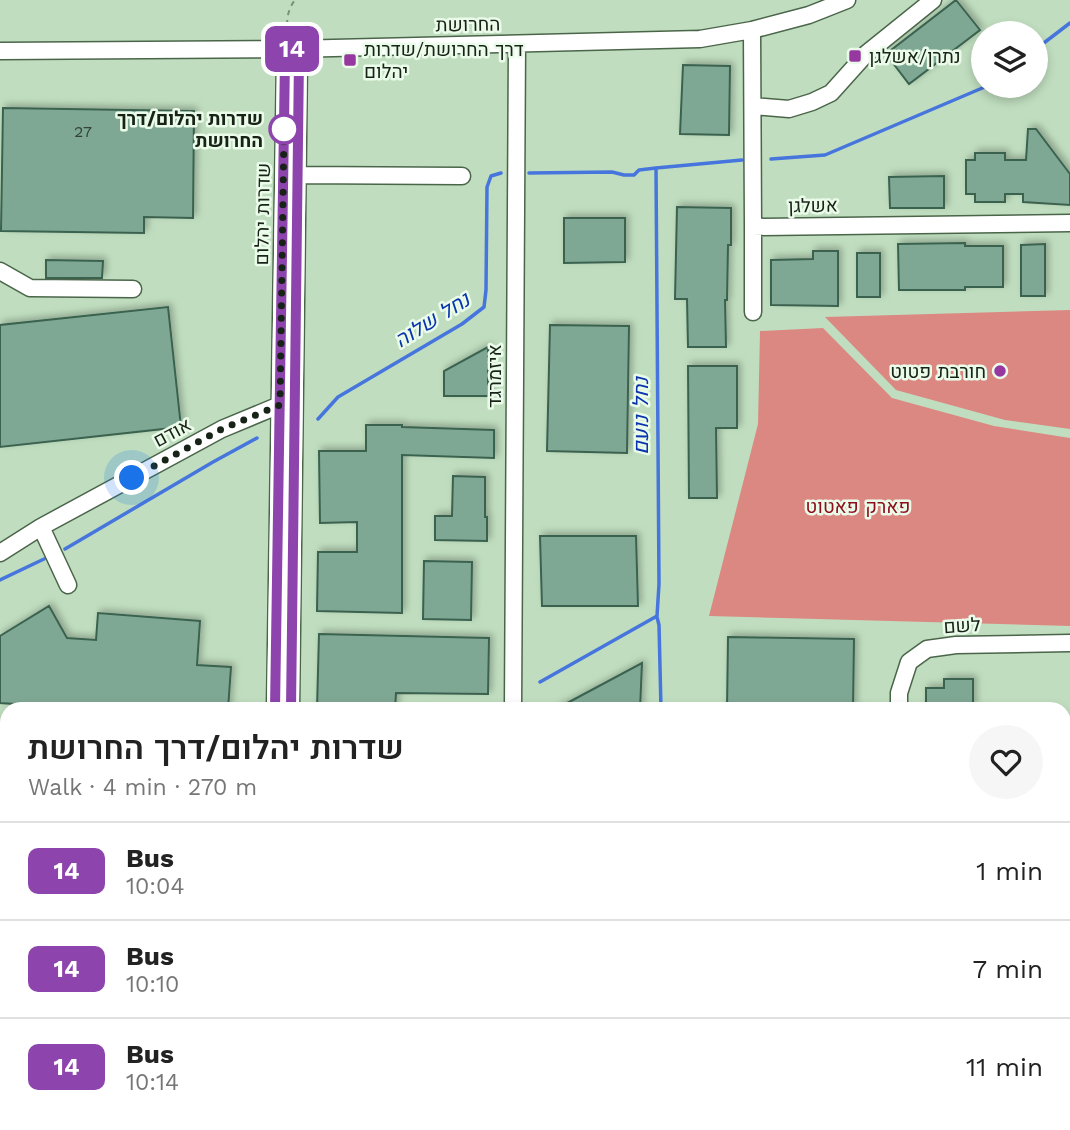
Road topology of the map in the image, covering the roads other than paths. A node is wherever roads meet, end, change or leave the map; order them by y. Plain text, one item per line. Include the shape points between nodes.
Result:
1 (847, 0) edge
2 (933, 0) edge
3 (752, 30) junction
4 (517, 44) junction
5 (292, 49) junction
6 (0, 51) edge
7 (753, 106) junction
8 (298, 174) junction
9 (462, 176) dead end
10 (1070, 223) edge
11 (753, 227) junction
12 (0, 271) edge
13 (133, 289) dead end
14 (753, 312) dead end
15 (288, 402) junction
16 (41, 527) junction
17 (0, 553) edge
18 (68, 584) dead end
19 (1070, 643) edge
20 (275, 702) edge
21 (291, 702) edge
22 (513, 702) edge
23 (899, 702) edge

1 - 3 street, החרושת
2 - 7 street via 866,54 831,93 789,109
3 - 4 street, החרושת via 700,39
3 - 7 street
4 - 5 street, החרושת
4 - 22 street, איזמרגד
5 - 6 street, החרושת
5 - 8 street, שדרות יהלום via 299,58
5 - 15 street, שדרות יהלום via 285,59
7 - 11 street
8 - 9 street
8 - 15 street, שדרות יהלום
10 - 11 street, אשלגן
11 - 14 street
12 - 13 street via 30,288
15 - 16 street, אודם via 222,429
15 - 20 street, שדרות יהלום
15 - 21 street, שדרות יהלום
16 - 17 street, אודם
16 - 18 street
19 - 23 street, לשם via 927,649 909,662

